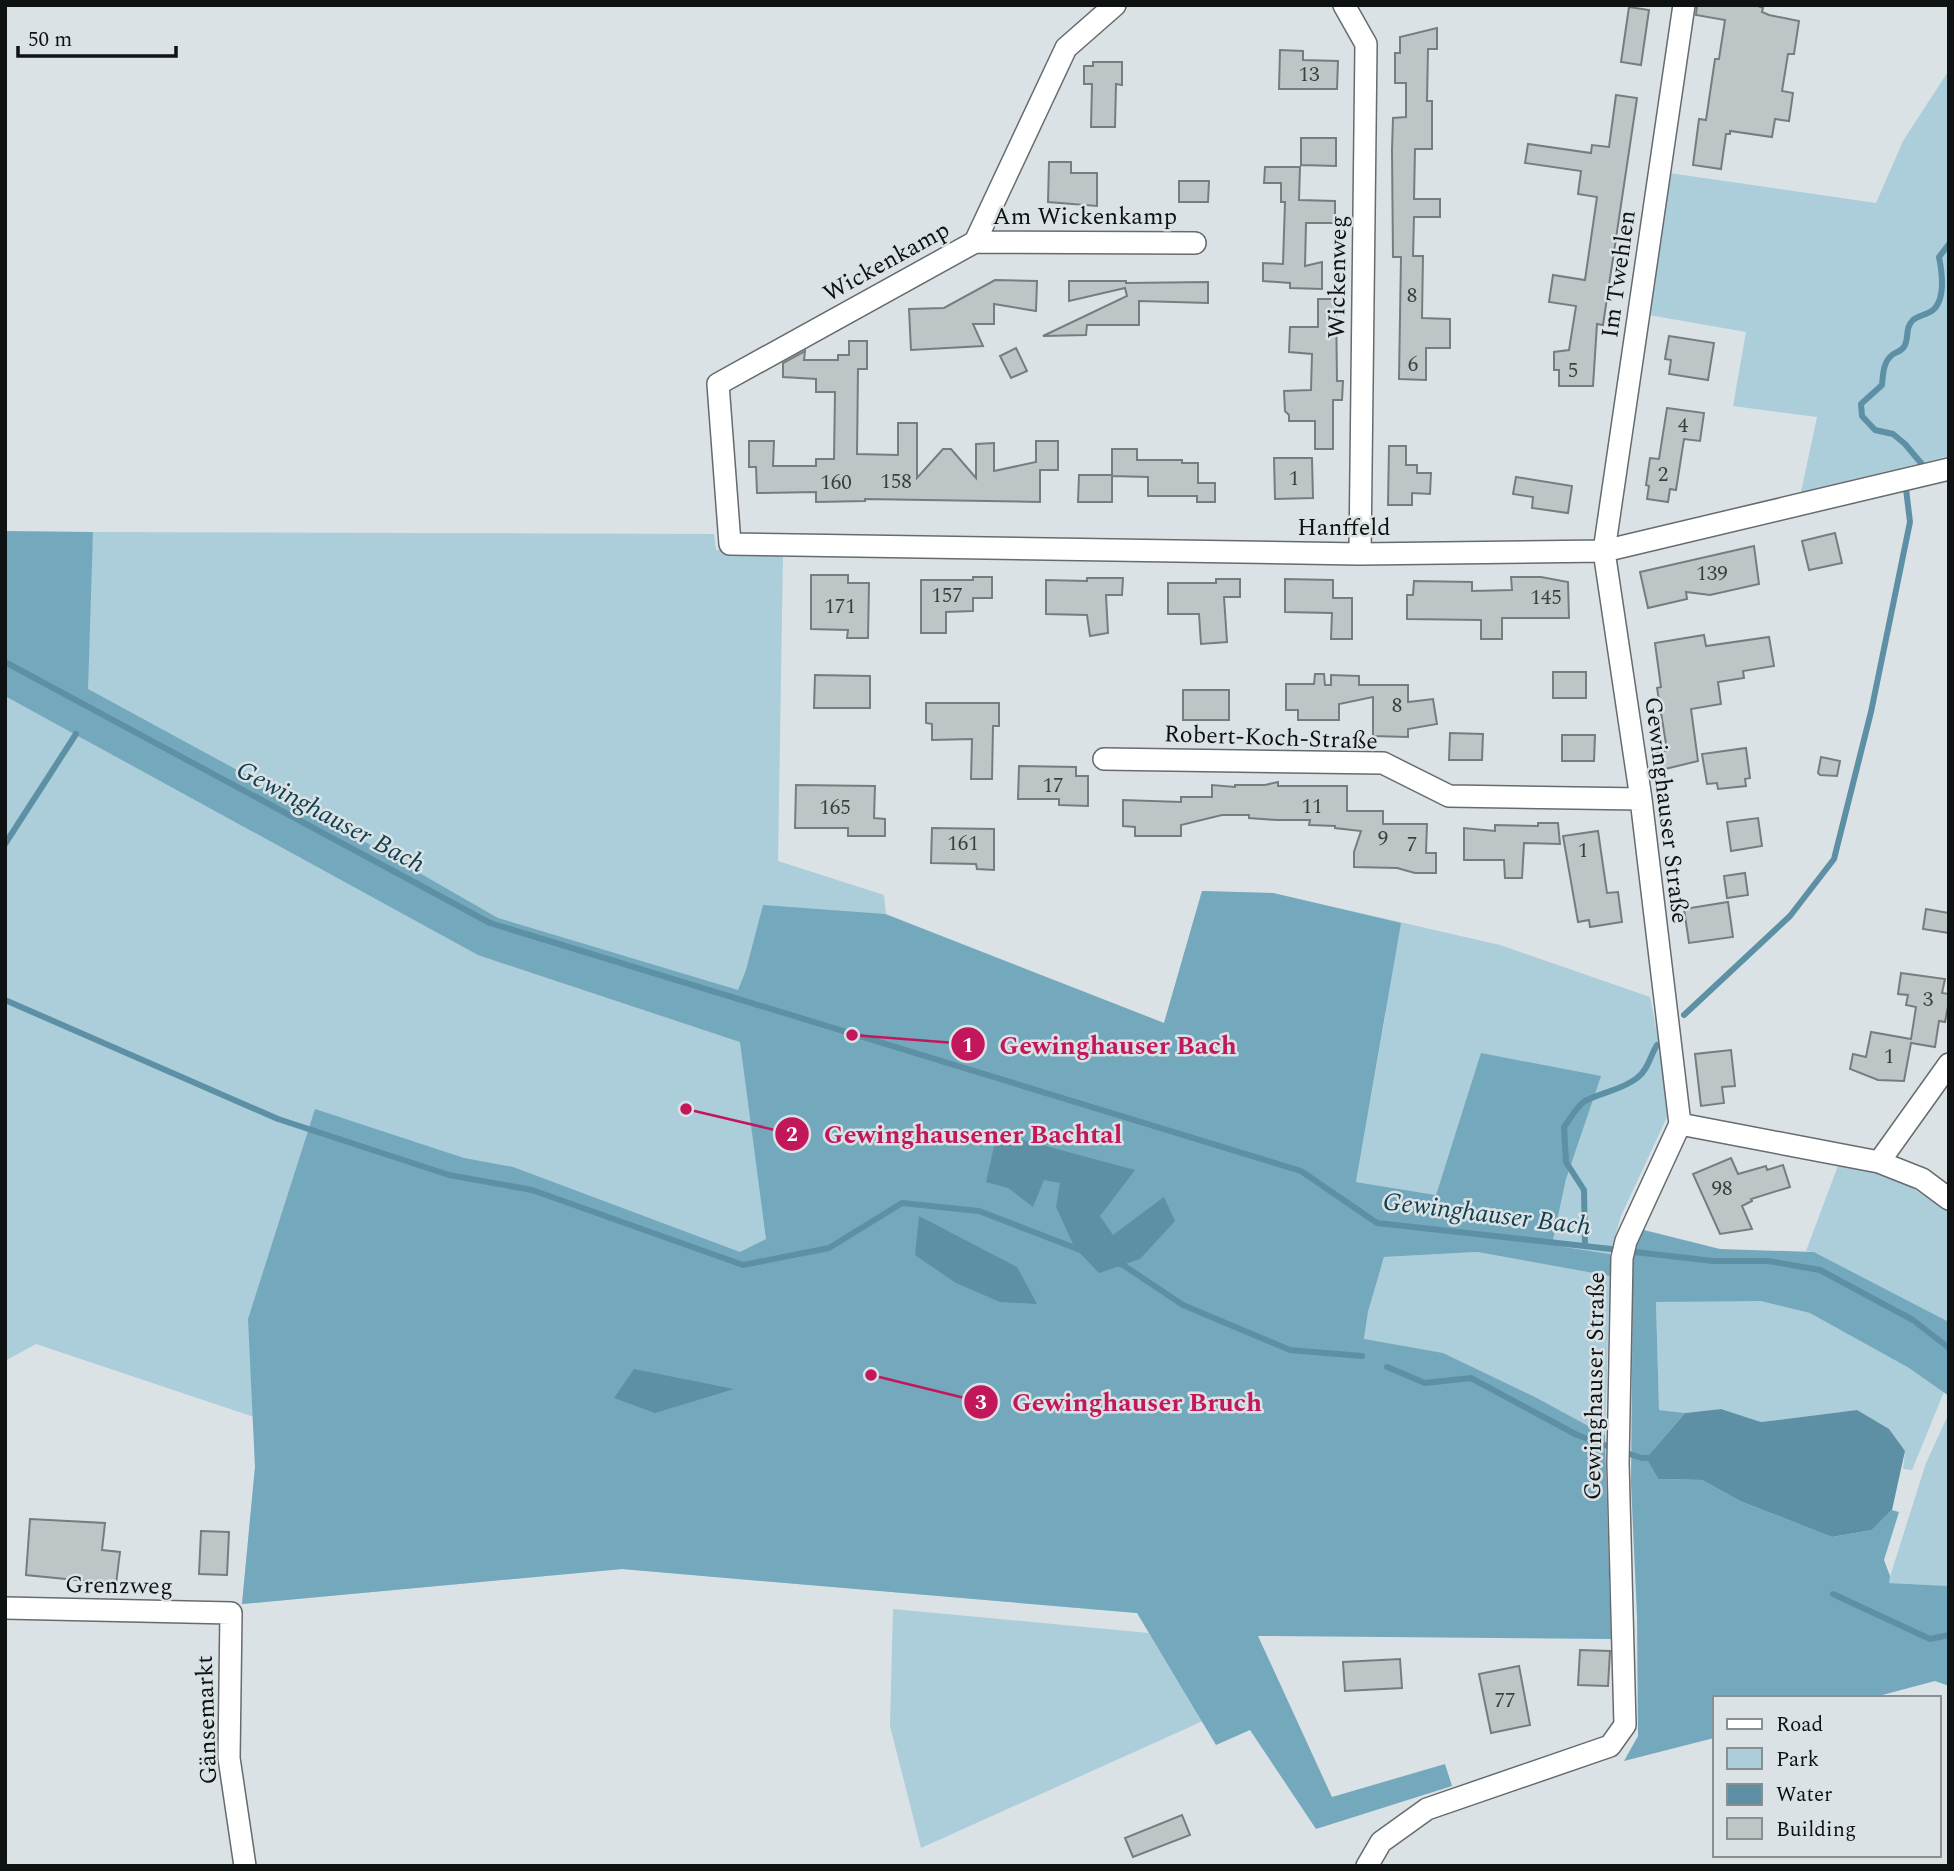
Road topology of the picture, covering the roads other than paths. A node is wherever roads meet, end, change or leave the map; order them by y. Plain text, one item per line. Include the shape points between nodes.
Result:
1 (1115, 5) edge
2 (1344, 5) edge
3 (1684, 5) edge
4 (975, 242) junction
5 (1195, 243) dead end
6 (1949, 469) edge
7 (730, 544) joint
8 (1604, 551) junction
9 (1360, 554) junction
10 (1104, 759) dead end
11 (1641, 799) junction
12 (1949, 1064) edge
13 (1681, 1124) junction
14 (1880, 1161) junction
15 (1949, 1199) edge
16 (5, 1608) edge
17 (231, 1614) joint
18 (245, 1866) edge
19 (1367, 1866) edge

1 - 4 street, Wickenkamp via 1066,48
2 - 9 street, Wickenweg via 1366,44
3 - 8 street, Im Twehlen
4 - 5 street, Am Wickenkamp
4 - 7 street, Wickenkamp via 718,384
6 - 8 street, Hanffeld
7 - 9 street, Hanffeld
8 - 9 street, Hanffeld
8 - 11 street, Gewinghauser Straße
10 - 11 street, Robert-Koch-Straße via 1382,763 1449,796
11 - 13 street, Gewinghauser Straße
12 - 14 street
13 - 14 street
13 - 19 street, Gewinghauser Straße via 1624,1250 1618,1463 1625,1725 1610,1746 1427,1809 1381,1842
14 - 15 street via 1922,1179
16 - 17 street, Grenzweg
17 - 18 street, Gänsemarkt via 229,1758

